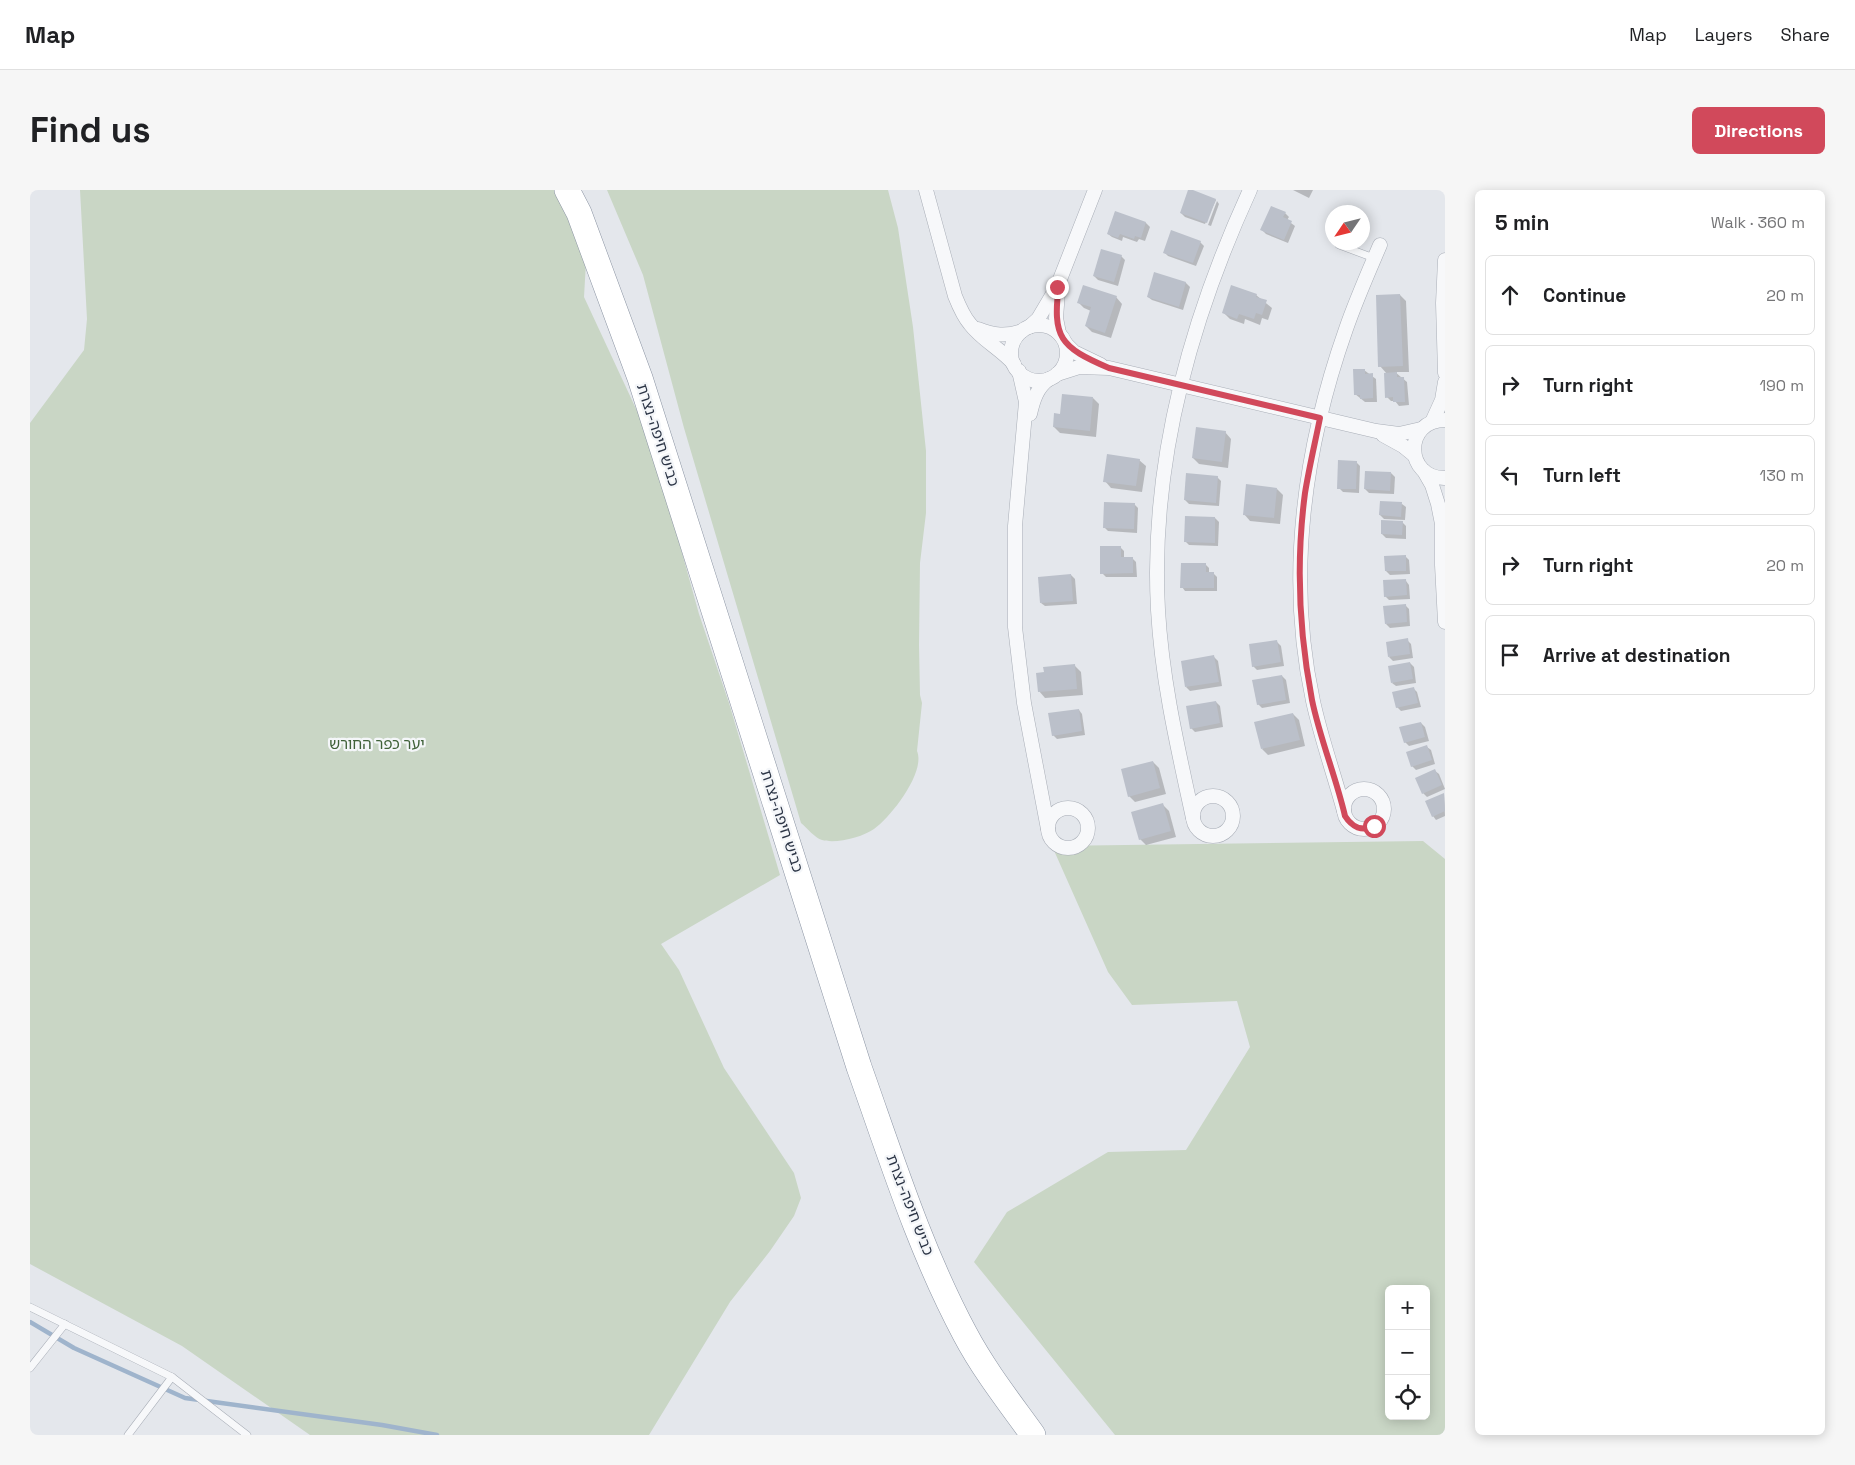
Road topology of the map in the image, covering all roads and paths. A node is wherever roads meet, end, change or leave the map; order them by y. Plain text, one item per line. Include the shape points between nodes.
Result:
1 (567, 190) edge
2 (926, 190) edge
3 (1095, 190) edge
4 (1250, 190) edge
5 (1370, 250) edge
6 (1377, 251) joint
7 (1445, 260) edge
8 (1059, 284) junction
9 (966, 318) junction
10 (1025, 329) junction
11 (1062, 339) junction
12 (1017, 367) junction
13 (1109, 368) junction
14 (1445, 373) edge
15 (1053, 377) junction
16 (1445, 382) edge
17 (1180, 385) junction
18 (1320, 418) junction
19 (1433, 424) edge
20 (1376, 431) junction
21 (1023, 439) junction
22 (1414, 455) junction
23 (1424, 472) junction
24 (1445, 478) edge
25 (1444, 517) edge
26 (1444, 547) edge
27 (1445, 622) edge
28 (1181, 767) junction
29 (1334, 777) junction
30 (1038, 780) junction
31 (1355, 792) junction
32 (1210, 797) junction
33 (1065, 808) junction
34 (1344, 811) junction
35 (1193, 818) junction
36 (1048, 829) junction
37 (30, 1307) edge
38 (65, 1324) junction
39 (30, 1368) edge
40 (172, 1377) junction
41 (128, 1435) edge
42 (246, 1435) edge
43 (1033, 1435) edge

1 - 43 highway, כביש חיפה-נצרת via 579,213 640,378 859,1067 899,1180 925,1247 966,1335
2 - 9 street via 955,296
3 - 8 street
4 - 17 street via 1219,264
5 - 6 lane
6 - 18 street via 1345,330
7 - 14 street
8 - 10 street via 1038,319
8 - 11 street via 1056,318
9 - 10 street via 987,333 1005,335
9 - 12 street via 979,334
10 - 11 street via 1043,325 1052,328
10 - 12 street via 1014,341 1012,350
11 - 13 street via 1089,360
11 - 15 street via 1066,358 1063,367
12 - 15 street via 1030,379 1039,381
12 - 21 street via 1026,402
13 - 15 street via 1079,367
13 - 17 street
15 - 21 street via 1038,390
16 - 19 street
17 - 18 street
17 - 28 street via 1164,468 1157,580 1166,684
18 - 20 street
18 - 29 street via 1305,492 1300,604 1313,701
19 - 20 street via 1399,434
19 - 22 street via 1416,437
20 - 22 street
21 - 30 street via 1015,526 1015,627
22 - 23 street
23 - 24 street
23 - 25 street
25 - 26 street
26 - 27 street
28 - 32 street via 1190,785
28 - 35 street
29 - 31 street
29 - 34 street
30 - 33 street via 1050,800
30 - 36 street
31 - 34 street via 1347,799
31 - 34 street via 1367,790 1376,794 1383,803 1381,818 1369,828 1358,828 1348,822
32 - 35 street via 1199,802
32 - 35 street via 1221,798 1229,805 1232,815 1227,830 1218,836 1207,835 1197,829
33 - 36 street via 1051,818
33 - 36 street via 1084,816 1087,832 1082,842 1073,847 1062,847 1052,840
37 - 38 lane
38 - 39 lane
38 - 40 lane
40 - 41 lane
40 - 42 lane

